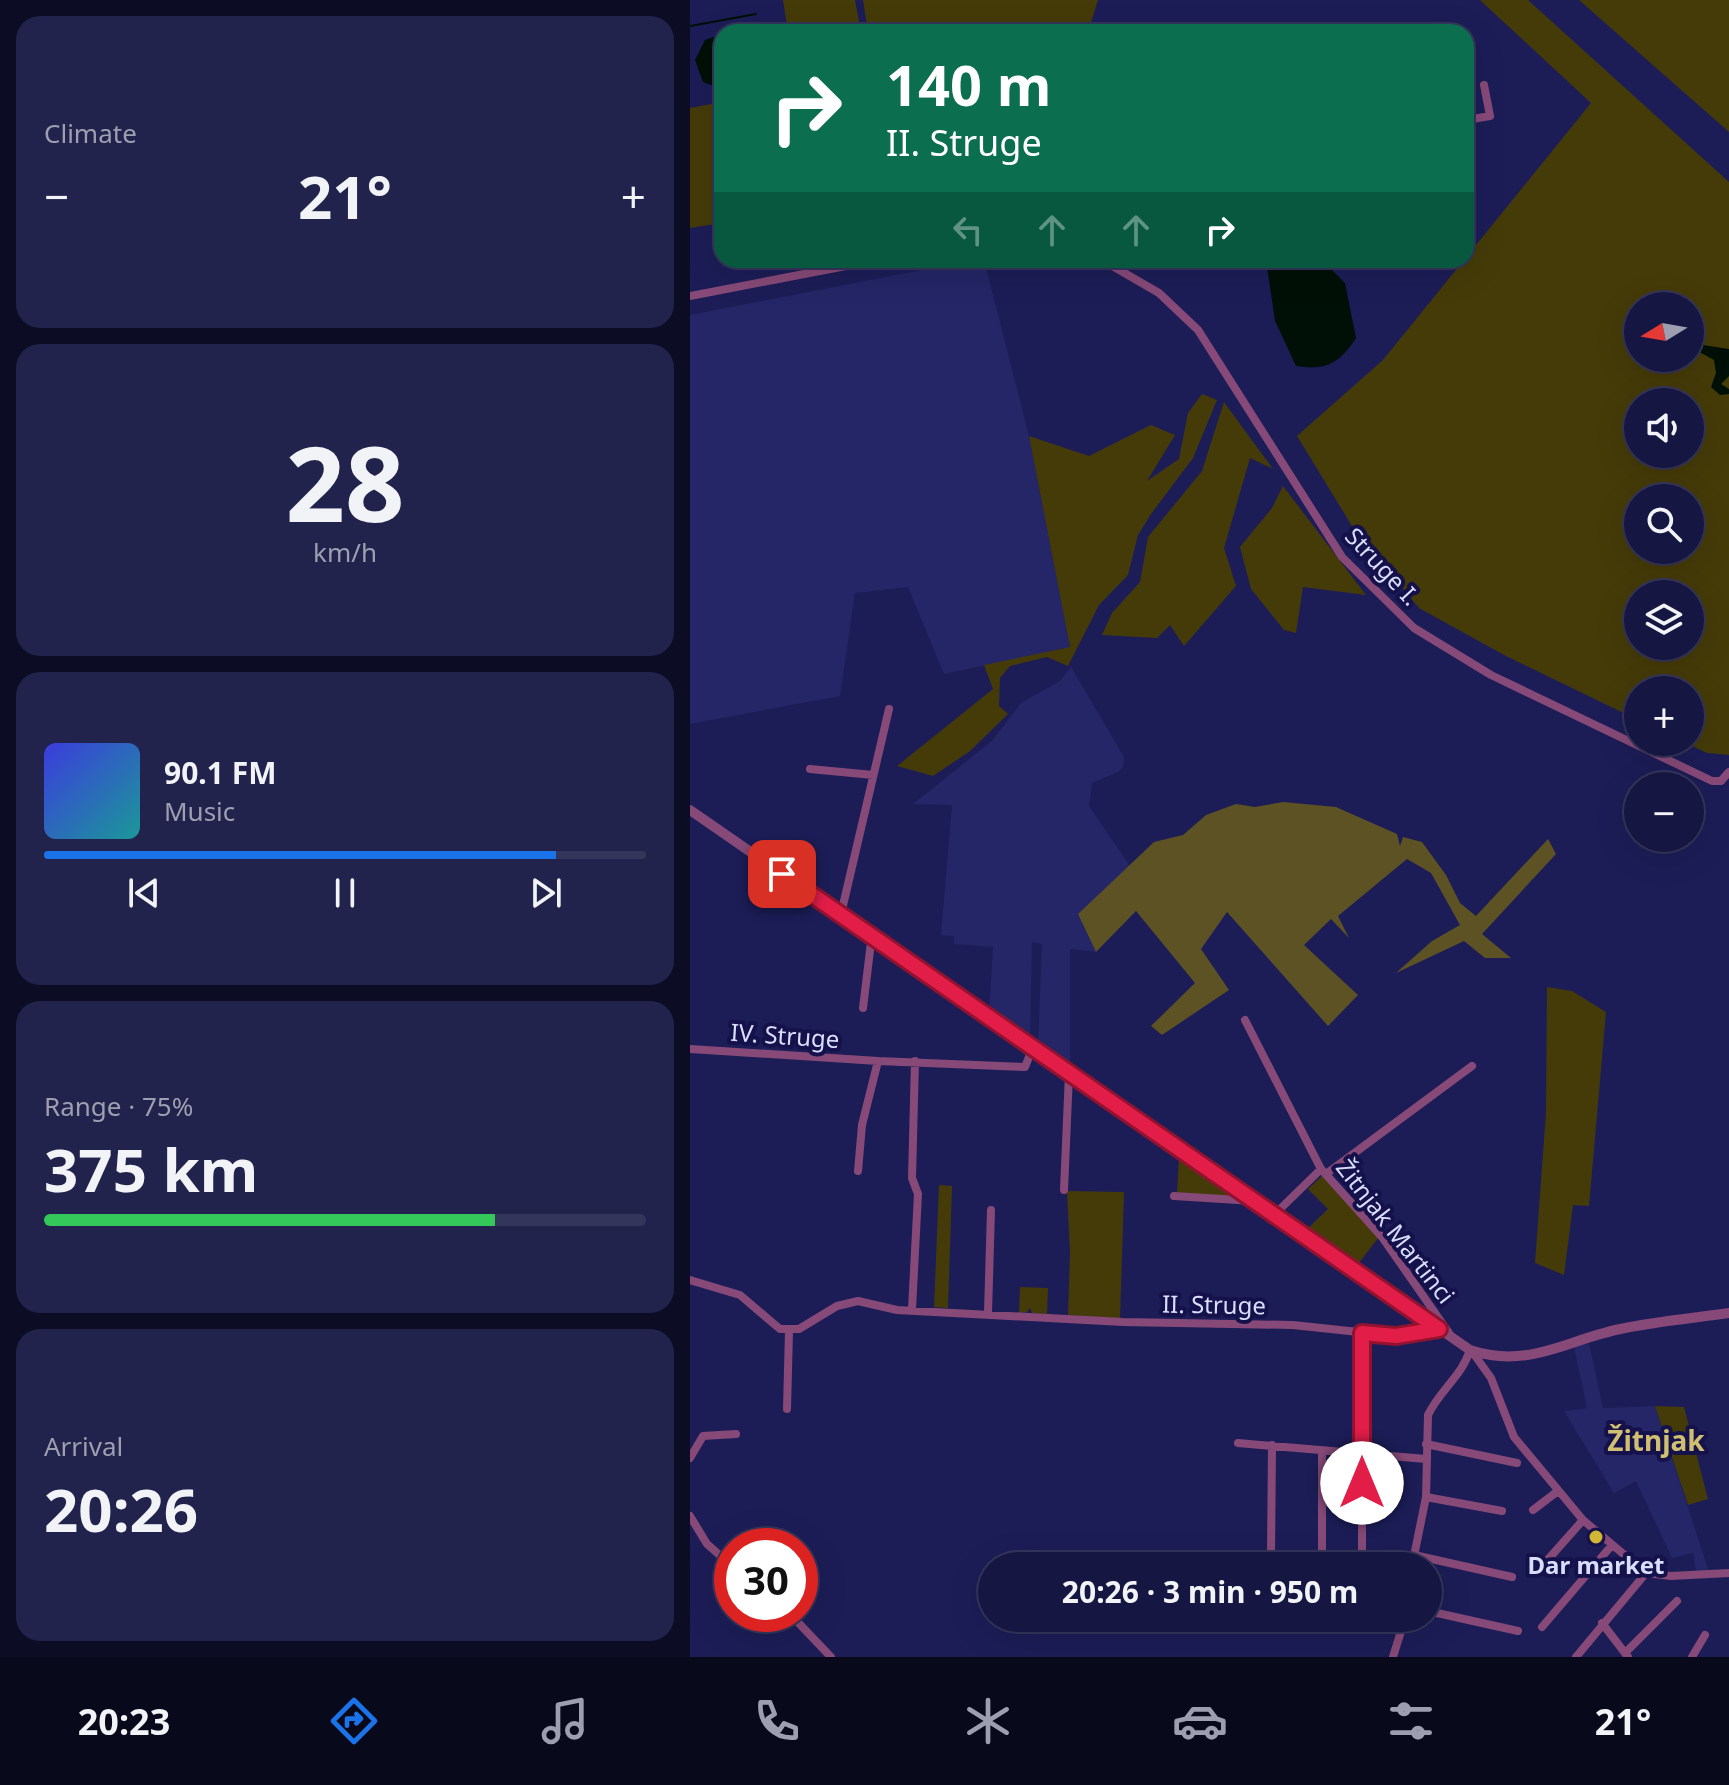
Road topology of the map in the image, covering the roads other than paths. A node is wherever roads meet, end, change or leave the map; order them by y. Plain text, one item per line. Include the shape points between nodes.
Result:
1 (1484, 85) dead end
2 (1474, 119) edge
3 (835, 268) edge
4 (1116, 268) edge
5 (690, 296) edge
6 (889, 709) dead end
7 (810, 769) dead end
8 (1729, 772) edge
9 (873, 775) junction
10 (690, 810) edge
11 (841, 914) junction
12 (872, 934) junction
13 (863, 1008) dead end
14 (1245, 1020) dead end
15 (1033, 1047) junction
16 (690, 1049) edge
17 (878, 1061) junction
18 (915, 1061) junction
19 (1472, 1066) dead end
20 (1069, 1074) junction
21 (858, 1171) dead end
22 (1323, 1172) junction
23 (1064, 1190) dead end
24 (1174, 1196) dead end
25 (1255, 1202) junction
26 (991, 1210) dead end
27 (1274, 1215) junction
28 (690, 1280) edge
29 (912, 1309) junction
30 (988, 1313) junction
31 (1729, 1313) edge
32 (1439, 1329) junction
33 (789, 1331) junction
34 (1362, 1333) junction
35 (1454, 1340) junction
36 (1470, 1350) junction
37 (787, 1409) dead end
38 (736, 1434) dead end
39 (1238, 1443) dead end
40 (1426, 1444) junction
41 (1272, 1445) junction
42 (1322, 1451) junction
43 (1362, 1455) junction
44 (690, 1458) edge
45 (1426, 1459) junction
46 (1517, 1463) dead end
47 (1558, 1491) junction
48 (1426, 1497) junction
49 (1533, 1510) dead end
50 (1502, 1511) dead end
51 (690, 1516) edge
52 (1583, 1520) junction
53 (1612, 1545) junction
54 (714, 1550) edge
55 (1271, 1552) edge
56 (1322, 1552) edge
57 (1362, 1552) edge
58 (1415, 1552) edge
59 (1442, 1561) edge
60 (1536, 1573) dead end
61 (1646, 1573) junction
62 (1729, 1573) edge
63 (1512, 1577) dead end
64 (1677, 1601) dead end
65 (1442, 1614) edge
66 (1602, 1623) junction
67 (1542, 1627) dead end
68 (1518, 1631) dead end
69 (807, 1632) edge
70 (1401, 1632) edge
71 (1705, 1635) dead end
72 (1627, 1654) edge
73 (831, 1657) edge
74 (1393, 1657) edge
75 (1576, 1657) edge
76 (1692, 1657) edge

1 - 2 street via 1490,116
3 - 5 street
4 - 8 street, Struge I. via 1159,293 1198,330 1342,557 1414,628 1491,675 1712,781 1721,781
6 - 9 street
7 - 9 street
9 - 11 street
10 - 11 street
11 - 12 street
12 - 13 street
12 - 15 street
14 - 22 street, Žitnjak Martinci
15 - 18 street, IV. Struge via 1025,1067
15 - 20 street
16 - 17 street, IV. Struge
17 - 18 street, IV. Struge
17 - 21 street via 862,1125
18 - 29 street via 912,1185 918,1194
19 - 22 street
20 - 23 street
20 - 25 street
22 - 27 street
22 - 35 street, Žitnjak Martinci via 1382,1237
24 - 25 street
25 - 27 street
26 - 30 street
27 - 32 street
28 - 33 street via 740,1295
29 - 30 street, II. Struge
29 - 33 street, II. Struge via 845,1302
30 - 34 street, II. Struge via 1293,1325
31 - 36 street, Žitnjak Martinci via 1623,1328 1527,1357
32 - 34 street, II. Struge via 1396,1336
32 - 35 street
33 - 37 street
34 - 43 street
35 - 36 street, Žitnjak Martinci
36 - 40 street via 1431,1409
36 - 47 street via 1491,1378 1514,1437
38 - 44 street via 703,1436
39 - 41 street
40 - 45 street
40 - 46 street
41 - 42 street
41 - 55 street
42 - 43 street
42 - 56 street
43 - 45 street
43 - 57 street
45 - 48 street
47 - 49 street
47 - 52 street
48 - 50 street
48 - 58 street
51 - 54 street
52 - 53 street
52 - 60 street
53 - 61 street
53 - 67 street
59 - 63 street
61 - 62 street
61 - 66 street
64 - 72 street
65 - 68 street
66 - 72 street
66 - 75 street
69 - 73 street
70 - 74 street
71 - 76 street

